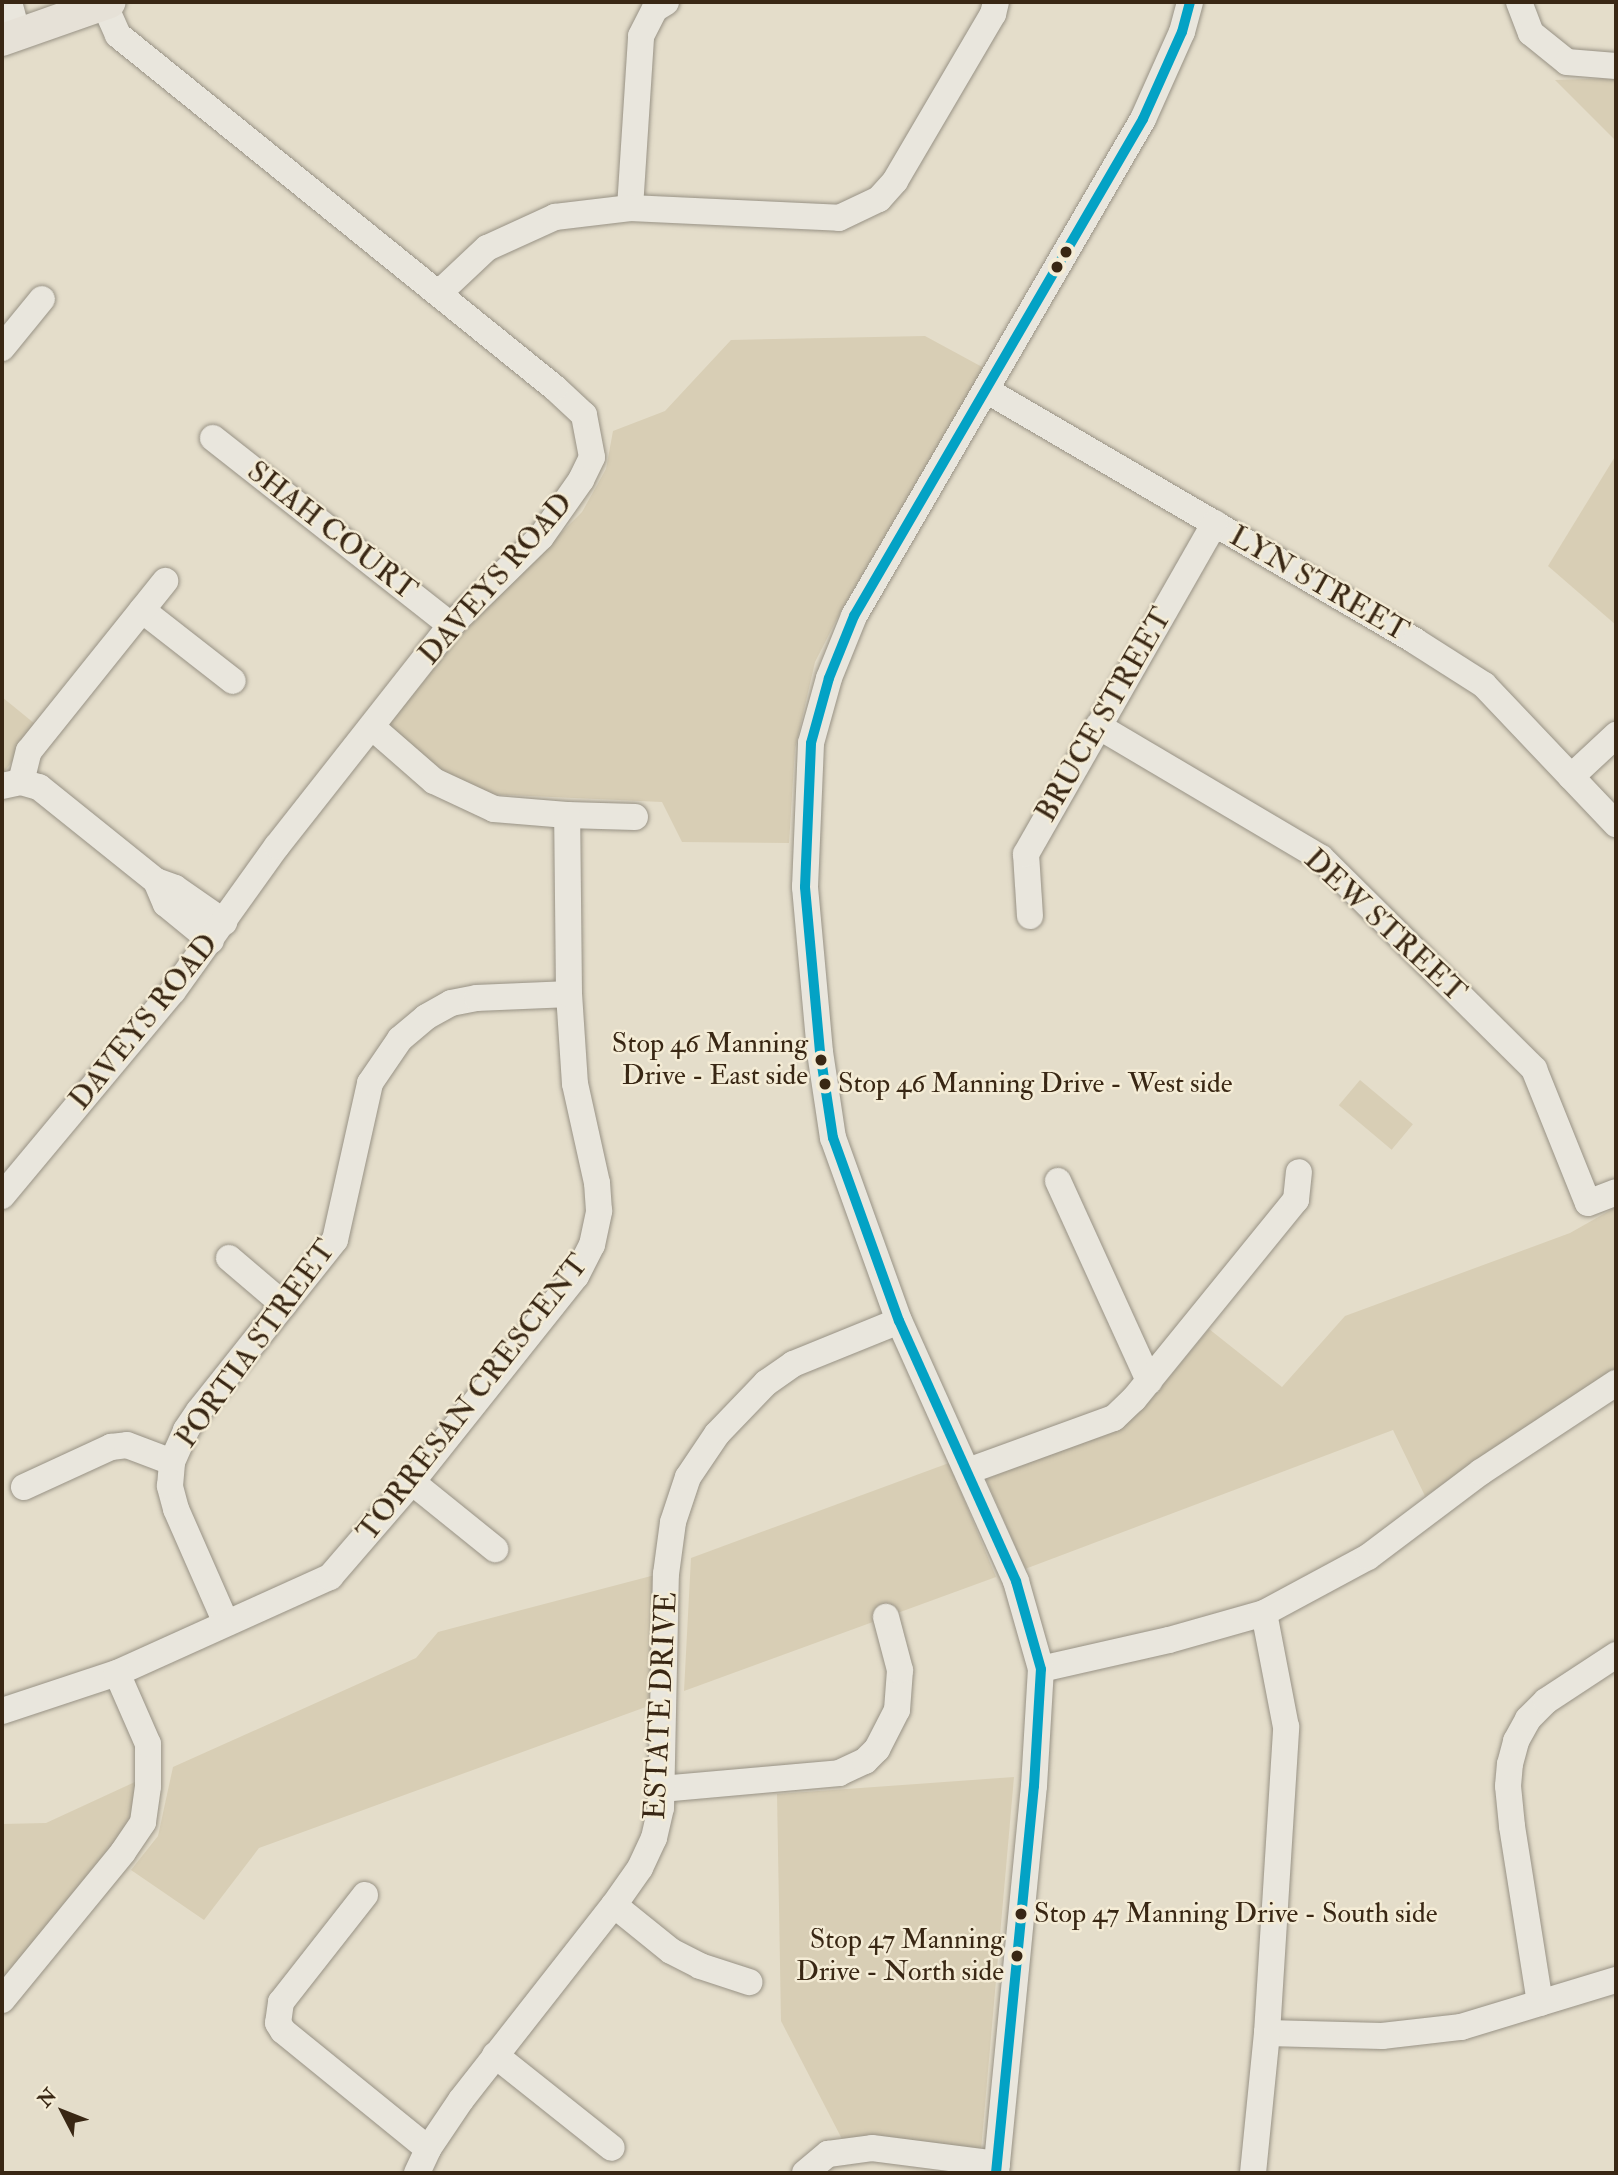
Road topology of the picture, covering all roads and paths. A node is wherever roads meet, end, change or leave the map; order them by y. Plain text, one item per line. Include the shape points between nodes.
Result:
1 (9, 2) edge
2 (666, 2) edge
3 (996, 2) edge
4 (1190, 2) edge
5 (1519, 2) edge
6 (107, 3) edge
7 (10, 38) edge
8 (1616, 66) edge
9 (630, 208) junction
10 (439, 293) junction
11 (42, 299) dead end
12 (2, 348) edge
13 (986, 390) junction
14 (213, 438) dead end
15 (1215, 523) junction
16 (165, 581) dead end
17 (142, 610) junction
18 (451, 625) junction
19 (233, 681) dead end
20 (1098, 726) junction
21 (372, 727) junction
22 (1616, 736) edge
23 (1571, 777) junction
24 (11, 784) edge
25 (567, 816) junction
26 (635, 817) dead end
27 (1616, 824) edge
28 (1030, 916) dead end
29 (217, 932) junction
30 (569, 994) junction
31 (1299, 1172) dead end
32 (1058, 1181) dead end
33 (1616, 1192) edge
34 (2, 1196) edge
35 (229, 1258) dead end
36 (284, 1305) junction
37 (899, 1321) junction
38 (1149, 1381) junction
39 (1616, 1383) edge
40 (172, 1462) junction
41 (968, 1471) junction
42 (412, 1482) junction
43 (24, 1487) dead end
44 (495, 1549) dead end
45 (1264, 1613) junction
46 (886, 1617) dead end
47 (226, 1623) junction
48 (1616, 1655) edge
49 (1041, 1669) junction
50 (117, 1673) junction
51 (2, 1711) edge
52 (661, 1790) junction
53 (365, 1895) dead end
54 (614, 1905) junction
55 (1616, 1980) edge
56 (749, 1982) dead end
57 (2, 2000) edge
58 (1540, 2003) junction
59 (1267, 2033) junction
60 (495, 2055) junction
61 (612, 2148) dead end
62 (428, 2149) junction
63 (996, 2169) edge
64 (417, 2173) edge
65 (805, 2173) edge
66 (1253, 2173) edge

1 - 7 street
2 - 9 street via 655,9 641,36
3 - 9 street via 895,181 879,199 839,218
4 - 13 street via 1182,32 1143,118
5 - 8 street via 1531,33 1567,62
6 - 7 main road
6 - 10 street, DAVEYS ROAD via 118,35
9 - 10 street via 555,217 487,248
10 - 18 street, DAVEYS ROAD via 584,415 592,457 541,537
11 - 12 street
13 - 15 street, LYN STREET
13 - 37 street via 854,616 829,678 811,743 805,887 831,1125
14 - 18 street, SHAH COURT
15 - 20 street, BRUCE STREET
15 - 23 street, LYN STREET via 1484,685
16 - 17 street
17 - 19 street
17 - 24 street via 29,751
18 - 21 street, DAVEYS ROAD
20 - 28 street, BRUCE STREET via 1026,854
20 - 33 street, DEW STREET via 1321,858 1534,1069 1588,1203
21 - 25 street via 434,781 468,799 494,809
21 - 29 street, DAVEYS ROAD via 277,846
22 - 23 street
23 - 27 street, LYN STREET
24 - 29 street via 39,787 156,881 175,888
25 - 26 street
25 - 30 street, TORRESAN CRESCENT
29 - 34 street, DAVEYS ROAD
30 - 36 street, PORTIA STREET via 451,1003 400,1039 369,1083 335,1240
30 - 42 street, TORRESAN CRESCENT via 575,1084 597,1183 599,1211 592,1245 576,1276
31 - 38 street via 1296,1200
32 - 38 street
35 - 36 street
36 - 40 street, PORTIA STREET via 199,1411
37 - 41 street
37 - 52 street, ESTATE DRIVE via 793,1364 766,1383 717,1434 688,1477 673,1522 666,1574
38 - 41 street via 1114,1418
39 - 45 street via 1481,1472 1368,1557
40 - 43 street via 127,1445 111,1447
40 - 47 street, PORTIA STREET via 170,1486 176,1509
41 - 49 street via 1016,1581
42 - 44 street
42 - 47 street, TORRESAN CRESCENT via 330,1577
45 - 49 street
45 - 59 street via 1286,1727
46 - 52 street via 900,1671 897,1710 877,1749 865,1761 839,1773
47 - 50 street, TORRESAN CRESCENT
48 - 58 street via 1546,1701 1528,1719 1510,1764 1512,1826
49 - 63 street via 1034,1786
50 - 51 street, TORRESAN CRESCENT
50 - 57 street via 148,1744 143,1822
52 - 54 street, ESTATE DRIVE via 654,1838
53 - 62 street via 281,2002 278,2023
54 - 56 street via 671,1951
54 - 60 street, ESTATE DRIVE
55 - 58 street
58 - 59 street via 1461,2027 1382,2036
59 - 66 street
60 - 61 street
60 - 62 street, ESTATE DRIVE
62 - 64 street, ESTATE DRIVE
63 - 65 street via 872,2148 828,2154

